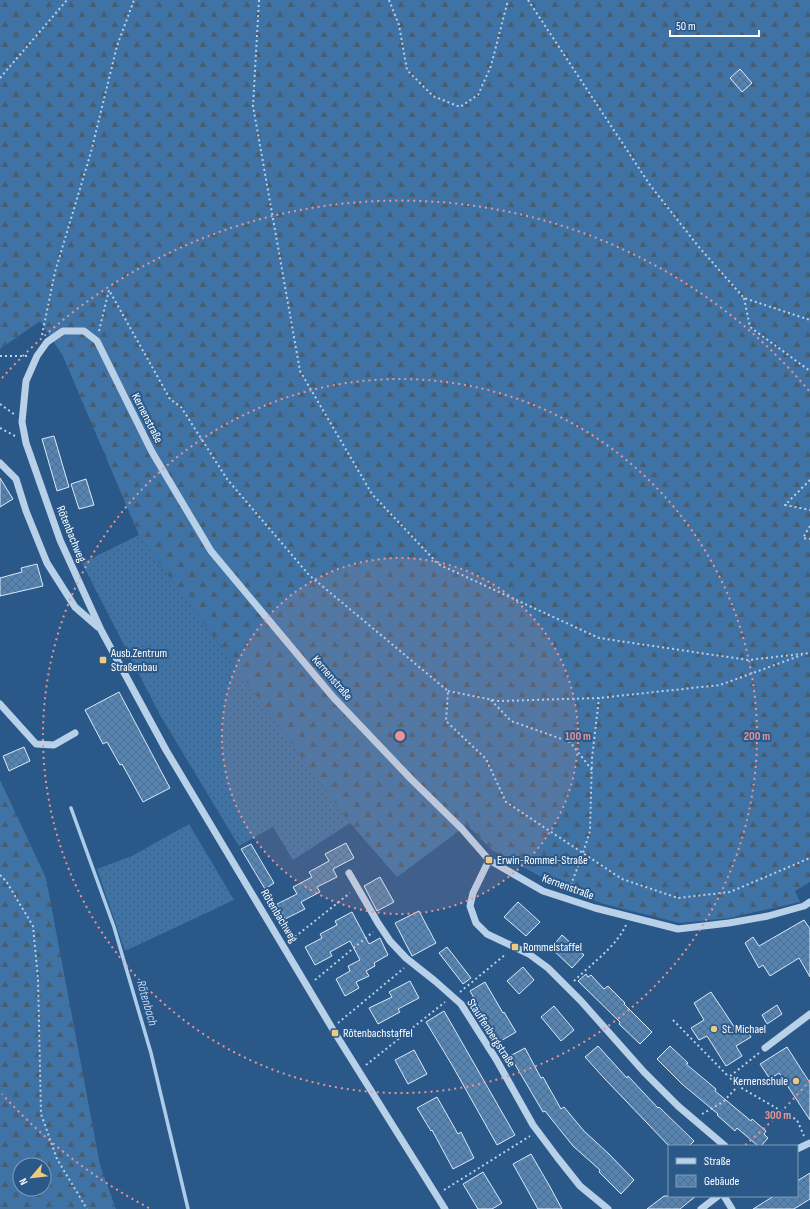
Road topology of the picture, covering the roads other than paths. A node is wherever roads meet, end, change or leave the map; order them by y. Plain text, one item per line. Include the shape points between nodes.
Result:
1 (26, 443) joint
2 (0, 463) edge
3 (101, 630) junction
4 (0, 704) edge
5 (75, 733) dead end
6 (490, 860) junction
7 (349, 873) dead end
8 (810, 902) edge
9 (810, 1014) edge
10 (765, 1048) road end
11 (809, 1143) edge
12 (723, 1145) edge
13 (798, 1149) edge
14 (717, 1197) edge
15 (725, 1197) edge
16 (445, 1209) edge
17 (608, 1209) edge
18 (701, 1209) edge
19 (732, 1209) edge

1 - 3 street, Rötenbachweg via 60,540
1 - 6 street, Kernenstraße via 22,422 26,381 37,356 47,342 63,332 84,331 97,341 152,452 211,551 333,697
2 - 3 street, Rötenbachweg via 16,479 26,512 47,563 75,607
3 - 16 street, Rötenbachweg via 166,750
4 - 5 street via 36,744 54,745
6 - 8 street, Kernenstraße via 543,891 595,908 678,929 768,916
6 - 12 street via 473,893 470,906 476,923 487,934 529,954 543,965 581,1001 644,1072
7 - 17 street, Stauffenbergstraße via 390,941 461,1004 537,1131 580,1186
9 - 10 street
11 - 13 street
14 - 18 street
15 - 19 street

